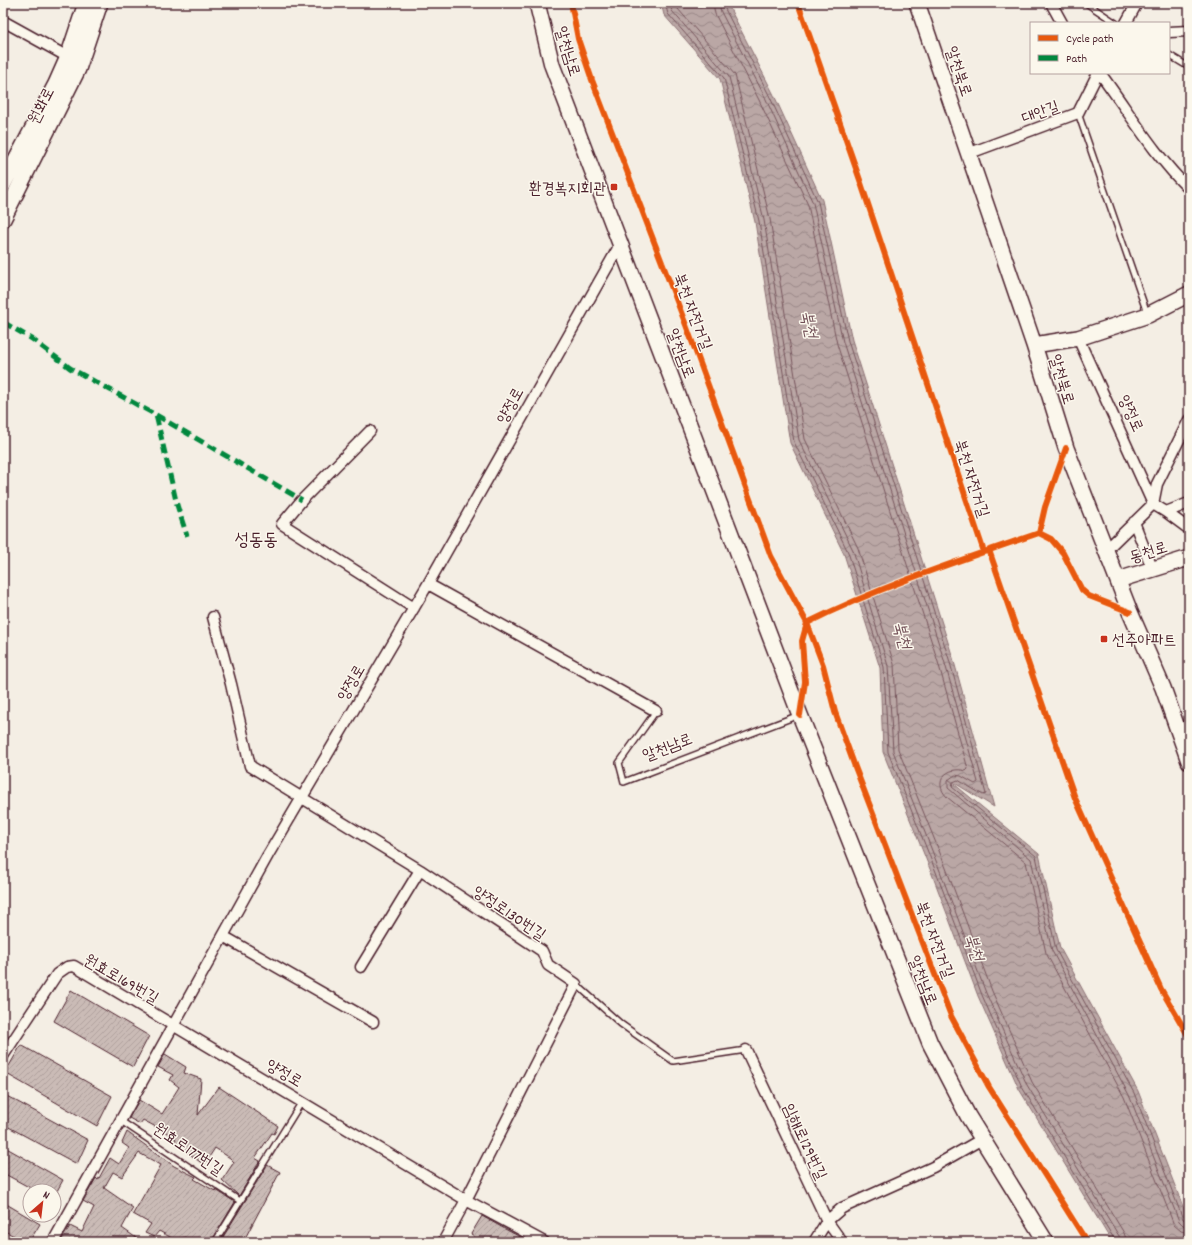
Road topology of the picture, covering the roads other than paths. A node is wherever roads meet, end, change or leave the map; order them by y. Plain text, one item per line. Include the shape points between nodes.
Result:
1 (86, 3) edge
2 (100, 3) edge
3 (537, 3) edge
4 (917, 3) edge
5 (1051, 3) edge
6 (1086, 3) edge
7 (1136, 3) edge
8 (3, 21) edge
9 (1061, 22) edge
10 (1114, 22) edge
11 (1126, 22) edge
12 (1189, 31) edge
13 (1170, 32) edge
14 (1170, 56) edge
15 (68, 57) junction
16 (1189, 67) edge
17 (1098, 74) edge
18 (1100, 74) edge
19 (1078, 113) junction
20 (970, 153) junction
21 (3, 185) edge
22 (1189, 189) edge
23 (3, 218) edge
24 (621, 243) junction
25 (1189, 294) edge
26 (1148, 315) junction
27 (1078, 338) junction
28 (1034, 345) junction
29 (1189, 420) edge
30 (370, 431) dead end
31 (1189, 503) edge
32 (1153, 504) junction
33 (1166, 512) junction
34 (1134, 522) junction
35 (1189, 529) edge
36 (1106, 550) junction
37 (1189, 558) edge
38 (1152, 568) junction
39 (1118, 580) junction
40 (428, 584) junction
41 (414, 608) junction
42 (213, 617) dead end
43 (656, 711) joint
44 (800, 715) junction
45 (1189, 761) edge
46 (301, 798) junction
47 (420, 870) junction
48 (223, 936) junction
49 (361, 968) dead end
50 (576, 984) junction
51 (373, 1022) dead end
52 (174, 1026) junction
53 (746, 1050) joint
54 (3, 1056) edge
55 (301, 1103) junction
56 (121, 1121) junction
57 (982, 1139) junction
58 (466, 1200) junction
59 (240, 1201) junction
60 (827, 1221) junction
61 (53, 1242) edge
62 (215, 1242) edge
63 (443, 1242) edge
64 (544, 1242) edge
65 (814, 1242) edge
66 (842, 1242) edge
67 (1046, 1242) edge

1 - 15 street, 원화로
2 - 23 street, 원화로 via 78,69
3 - 24 street, 알천남로 via 552,65
4 - 20 street, 알천북로
5 - 9 street
6 - 10 lane
7 - 11 street
8 - 15 street
12 - 13 street
14 - 16 lane
15 - 21 street, 원화로
17 - 19 street, 대안길
18 - 22 street via 1170,170
19 - 20 street, 대안길
19 - 26 lane
20 - 28 street, 알천북로
24 - 40 street, 양정로
24 - 44 street, 알천남로
25 - 26 street
26 - 27 street
27 - 28 street
27 - 32 street, 양정로
28 - 36 street, 알천북로 via 1066,448
29 - 32 street via 1157,484
30 - 41 street via 282,524
31 - 33 street
32 - 33 street, 동천로
32 - 34 street
33 - 35 street, 동천로
34 - 36 street
34 - 38 street
36 - 39 street, 알천북로
37 - 38 street, 동천로
38 - 39 street, 동천로
39 - 45 street, 알천북로
40 - 41 street, 양정로
40 - 43 street
41 - 46 street, 양정로
42 - 46 street via 250,766
43 - 44 lane, 알천남로 via 619,763 624,782
44 - 57 street, 알천남로 via 930,1043
46 - 47 street, 양정로130번길
46 - 48 street, 양정로
47 - 49 street
47 - 50 street, 양정로130번길 via 542,951 548,965
48 - 51 street
48 - 52 street, 양정로
50 - 53 lane via 621,1024 674,1061
50 - 58 street
52 - 54 street, 원효로169번길 via 74,966 67,967 57,974
52 - 55 street, 양정로
52 - 56 street
53 - 60 street, 임해로129번길
55 - 58 street, 양정로
55 - 59 lane
56 - 59 lane, 원효로177번길
56 - 61 street
57 - 60 street via 934,1167 842,1208
57 - 67 street, 알천남로
58 - 63 street
58 - 64 street, 양정로
59 - 62 lane
60 - 65 street
60 - 66 street, 임해로129번길

